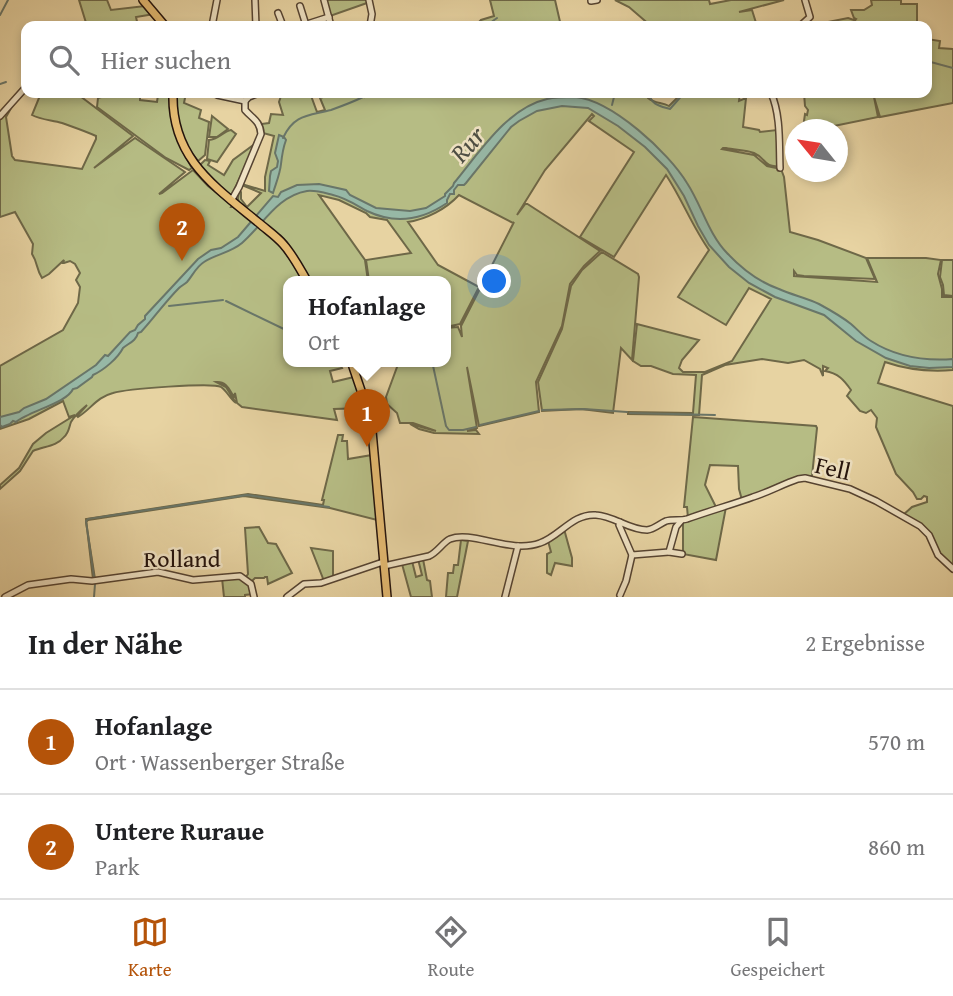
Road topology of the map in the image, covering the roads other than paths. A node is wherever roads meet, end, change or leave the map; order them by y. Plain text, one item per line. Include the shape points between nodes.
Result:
1 (143, 0) edge
2 (216, 0) edge
3 (255, 0) edge
4 (324, 0) edge
5 (590, 0) edge
6 (597, 0) edge
7 (805, 0) edge
8 (371, 1) edge
9 (300, 6) dead end
10 (278, 13) dead end
11 (329, 17) junction
12 (161, 21) edge
13 (213, 21) edge
14 (256, 21) edge
15 (281, 21) edge
16 (303, 21) edge
17 (316, 21) edge
18 (330, 21) edge
19 (372, 21) edge
20 (806, 21) edge
21 (21, 93) edge
22 (173, 98) edge
23 (231, 98) edge
24 (247, 98) edge
25 (772, 98) edge
26 (245, 101) junction
27 (0, 116) edge
28 (780, 168) dead end
29 (237, 203) junction
30 (304, 276) edge
31 (353, 367) edge
32 (620, 522) junction
33 (675, 524) junction
34 (519, 546) junction
35 (669, 552) junction
36 (682, 554) dead end
37 (632, 555) junction
38 (384, 564) junction
39 (953, 569) edge
40 (620, 595) dead end
41 (5, 597) edge
42 (254, 597) edge
43 (286, 597) edge
44 (387, 597) edge
45 (505, 597) edge

1 - 12 main road
2 - 13 street
3 - 14 street
4 - 11 street
5 - 6 street
7 - 20 street via 810,17
8 - 19 street
9 - 16 street
10 - 15 street
11 - 17 street
11 - 18 street
21 - 27 street
22 - 29 main road via 185,150 204,177
23 - 26 street
24 - 26 street
25 - 28 street
26 - 29 street via 245,110 256,118 261,134
29 - 30 main road via 287,248
31 - 38 main road via 371,420
32 - 33 street, Fell via 647,530 666,522
32 - 34 street, Fell via 587,515 541,543
32 - 37 street
33 - 35 street
33 - 39 street, Fell via 798,479 813,479 850,488 920,526
34 - 38 street via 453,538 429,556
34 - 45 street
35 - 36 street
35 - 37 street
37 - 40 street
38 - 43 street via 304,584
38 - 44 main road
41 - 42 street, Rolland via 28,585 158,572 193,580 240,576 251,584

